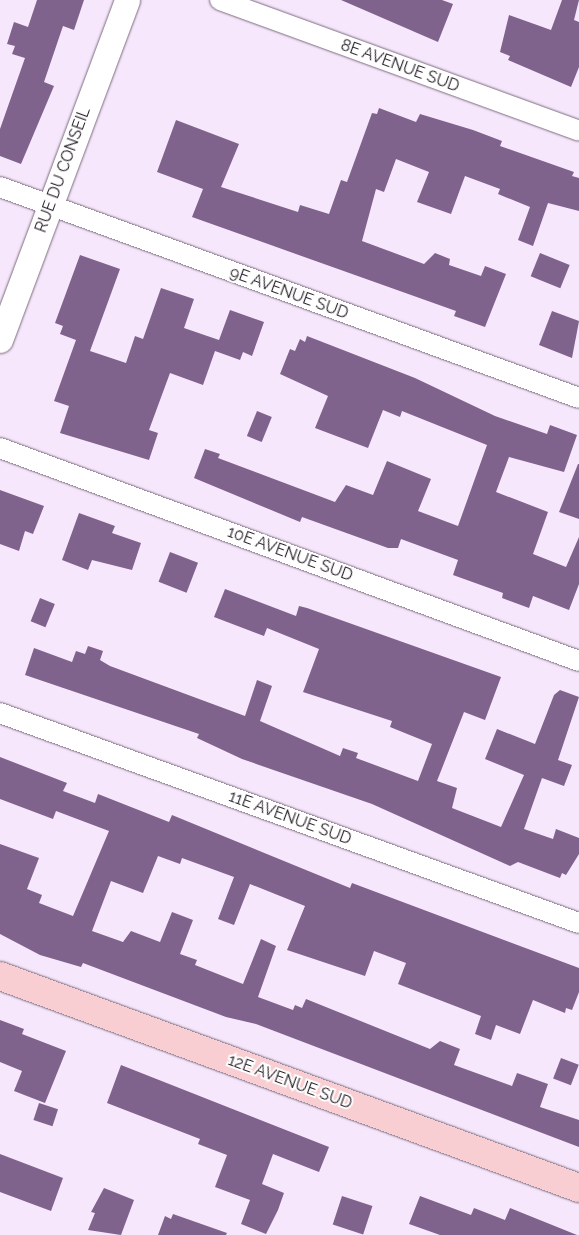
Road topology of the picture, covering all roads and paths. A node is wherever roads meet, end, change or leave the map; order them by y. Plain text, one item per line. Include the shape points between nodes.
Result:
1 (127, 0) edge
2 (220, 0) edge
3 (579, 131) edge
4 (0, 187) edge
5 (50, 206) junction
6 (0, 340) edge
7 (579, 398) edge
8 (0, 448) edge
9 (579, 661) edge
10 (0, 713) edge
11 (579, 923) edge
12 (0, 976) edge
13 (579, 1188) edge

1 - 5 street, RUE DU CONSEIL
2 - 3 street, 8E AVENUE SUD
4 - 5 street, 9E AVENUE SUD
5 - 6 street, RUE DU CONSEIL
5 - 7 street, 9E AVENUE SUD
8 - 9 street, 10E AVENUE SUD
10 - 11 street, 11E AVENUE SUD
12 - 13 main road, 12E AVENUE SUD

